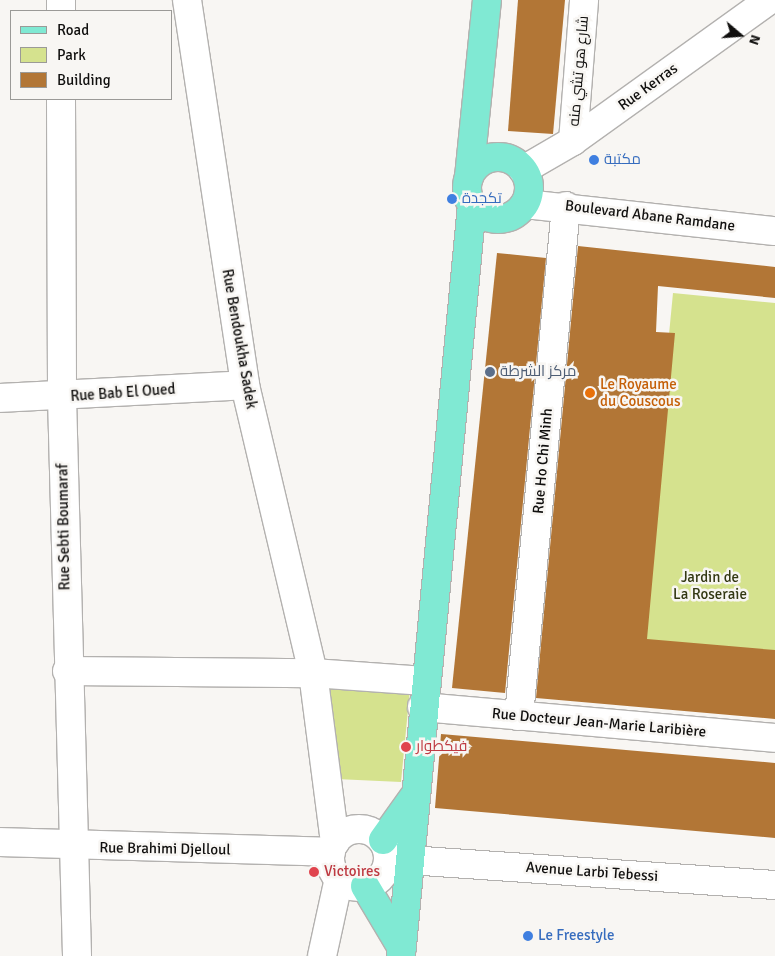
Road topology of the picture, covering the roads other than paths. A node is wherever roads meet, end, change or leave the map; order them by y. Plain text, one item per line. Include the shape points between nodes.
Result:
1 (187, 0) edge
2 (487, 0) edge
3 (584, 0) edge
4 (769, 0) edge
5 (61, 100) edge
6 (573, 141) junction
7 (523, 170) junction
8 (469, 177) junction
9 (525, 204) junction
10 (472, 205) junction
11 (566, 206) junction
12 (775, 231) edge
13 (245, 385) junction
14 (62, 397) junction
15 (0, 398) edge
16 (67, 672) junction
17 (313, 673) junction
18 (423, 694) junction
19 (519, 716) junction
20 (775, 738) edge
21 (413, 797) junction
22 (383, 840) junction
23 (0, 842) edge
24 (76, 847) junction
25 (333, 848) junction
26 (408, 860) junction
27 (339, 878) junction
28 (775, 885) edge
29 (366, 886) junction
30 (402, 952) edge
31 (77, 956) edge
32 (322, 956) edge

1 - 13 street, Rue Bendoukha Sadek
2 - 8 main road
3 - 6 street, شارع هو تشي منه
4 - 6 street, Rue Kerras
5 - 14 street, Rue Sebti Boumaraf
6 - 7 street, Rue Kerras
7 - 8 main road via 508,159 489,158
7 - 9 main road via 529,187
8 - 10 main road
9 - 10 main road via 509,218 498,219 478,212
9 - 11 street, Boulevard Abane Ramdane
10 - 18 main road
11 - 12 street, Boulevard Abane Ramdane
11 - 19 street, Rue Ho Chi Minh
13 - 14 street, Rue Bab El Oued
13 - 17 street, Rue Bendoukha Sadek
14 - 15 street, Rue Bab El Oued
14 - 16 street, Rue Sebti Boumaraf
16 - 17 street, Rue Docteur Jean-Marie Laribière
16 - 24 street, Rue Sebti Boumaraf
17 - 18 street, Rue Docteur Jean-Marie Laribière
17 - 25 street, Rue Bendoukha Sadek
18 - 19 street, Rue Docteur Jean-Marie Laribière
18 - 21 main road
19 - 20 street, Rue Docteur Jean-Marie Laribière
21 - 22 main road
21 - 26 main road
22 - 25 street via 358,829
22 - 29 street via 387,868
23 - 24 street, Rue Brahimi Djelloul
24 - 25 street, Rue Brahimi Djelloul
24 - 31 street, Rue Sebti Boumaraf
25 - 27 street
26 - 28 street, Avenue Larbi Tebessi
26 - 30 main road
27 - 29 street
27 - 32 street
29 - 30 main road

